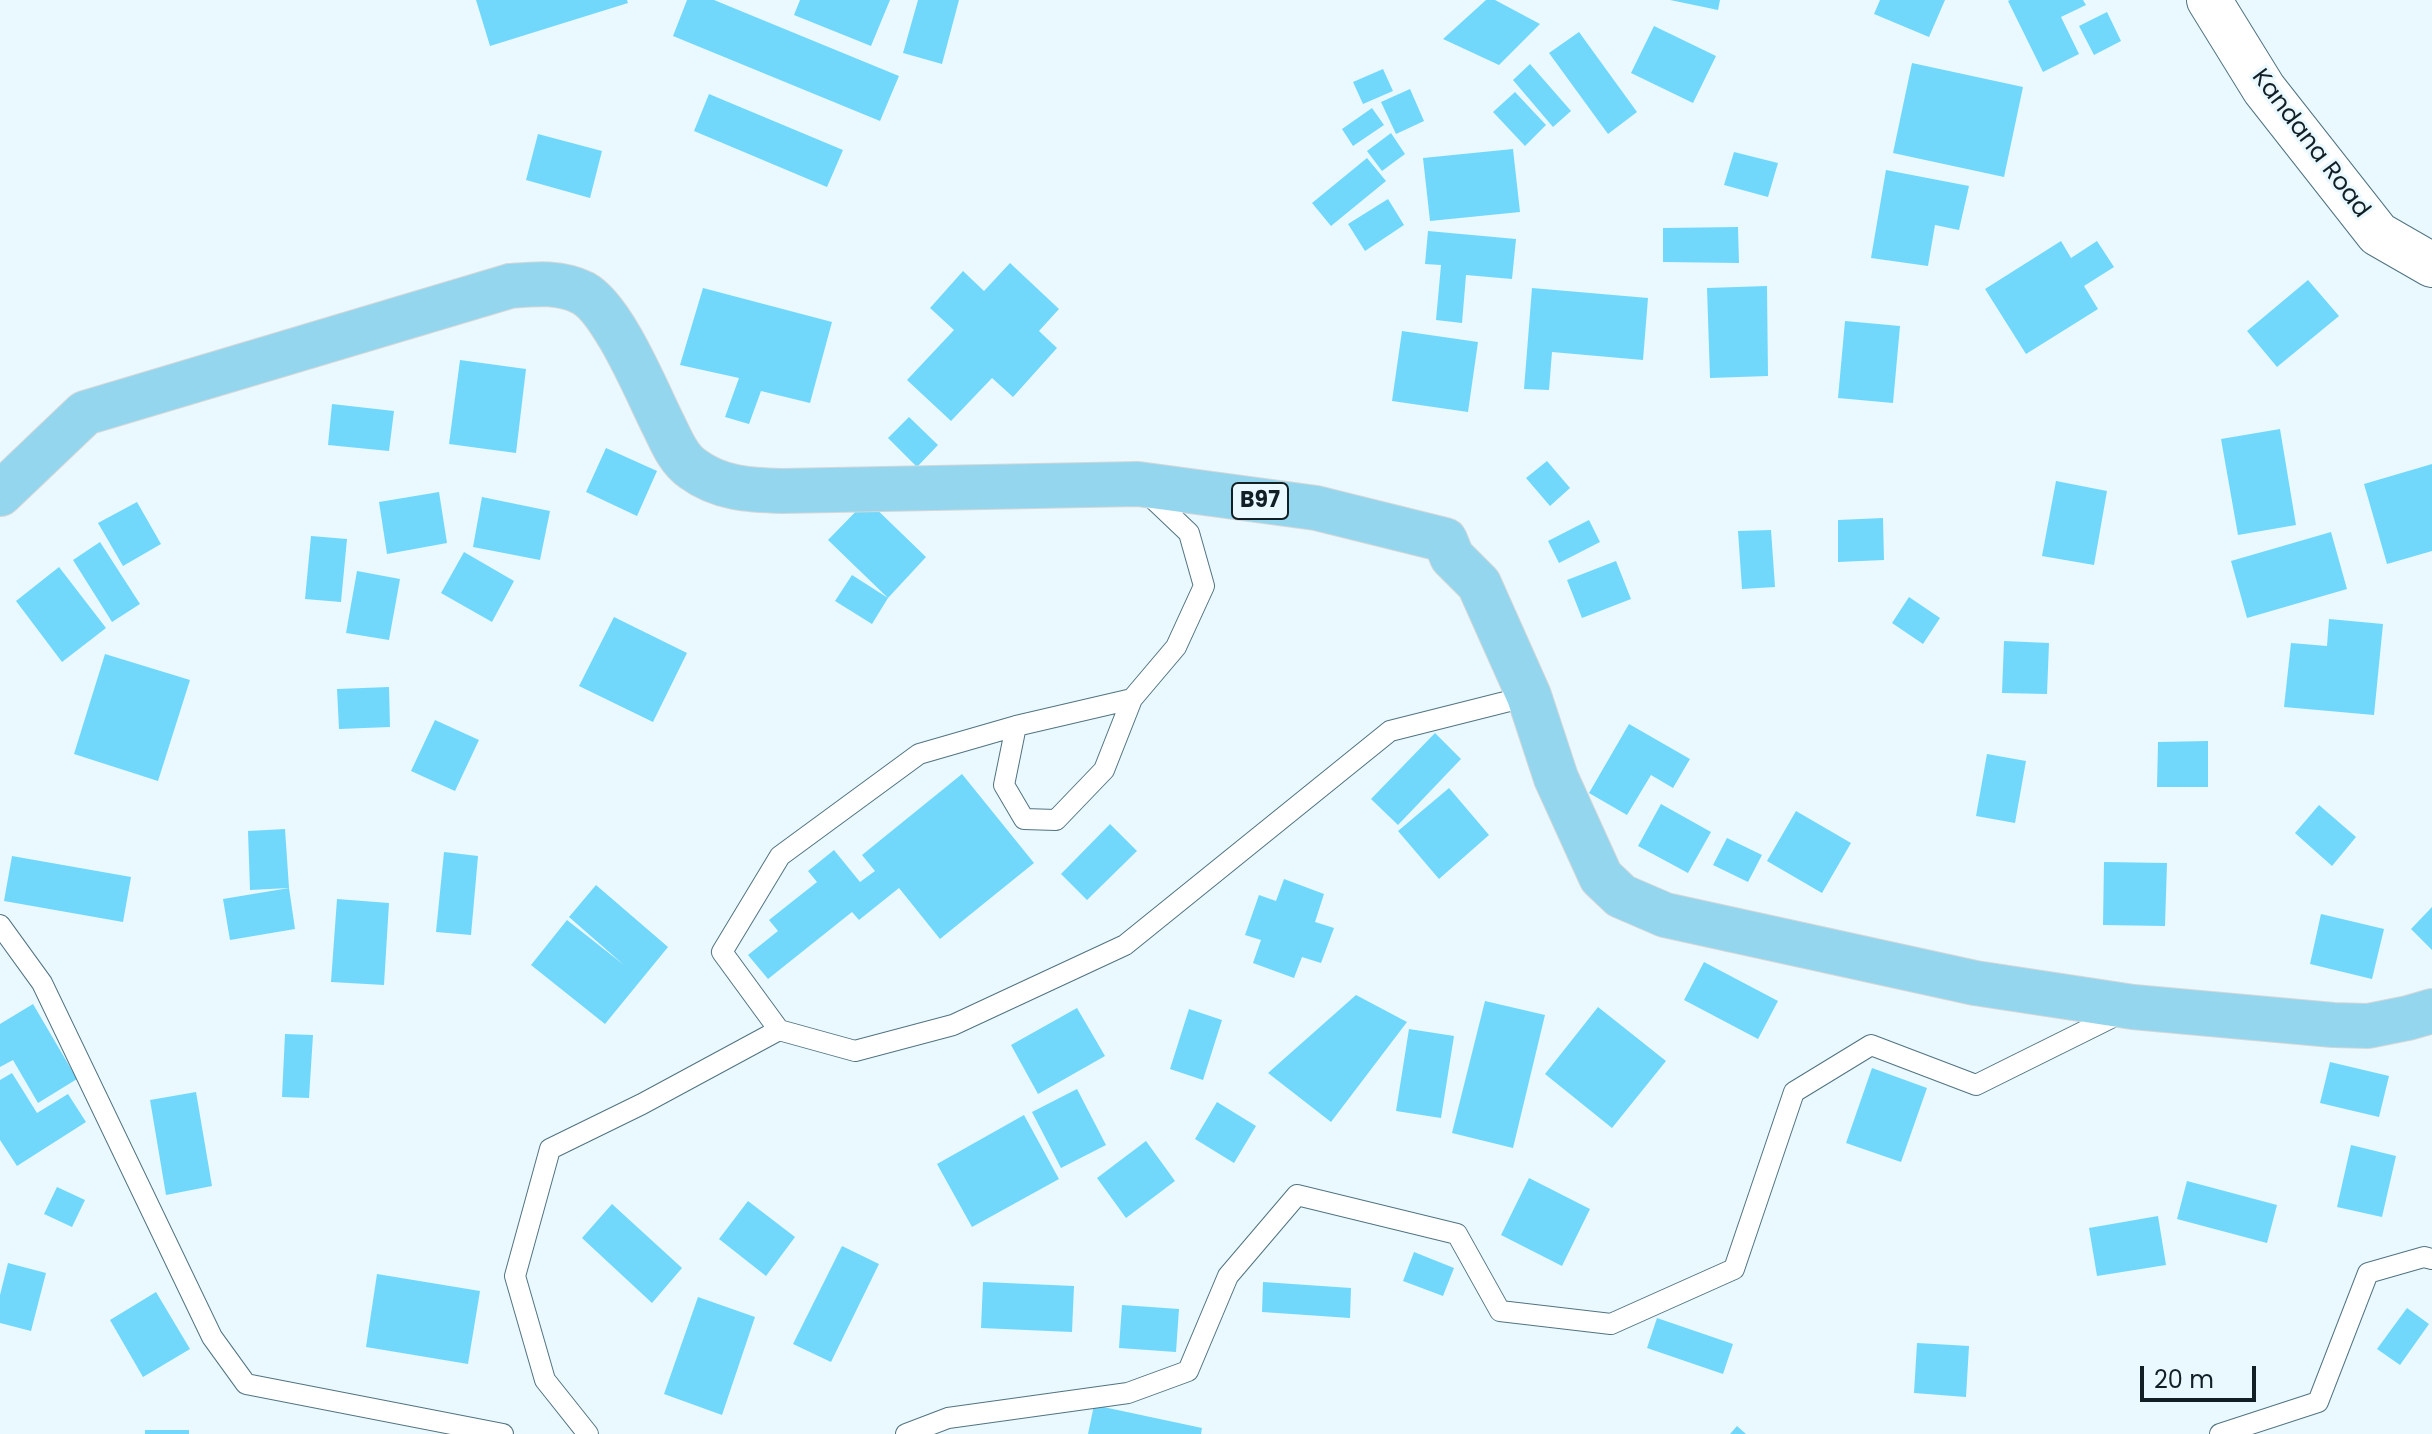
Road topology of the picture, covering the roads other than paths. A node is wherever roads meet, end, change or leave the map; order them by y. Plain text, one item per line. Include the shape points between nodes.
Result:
1 (2209, 0) edge
2 (2432, 265) edge
3 (1138, 484) junction
4 (0, 494) edge
5 (1529, 696) junction
6 (1132, 699) junction
7 (1016, 726) junction
8 (0, 925) edge
9 (2133, 1007) junction
10 (2432, 1011) edge
11 (779, 1030) junction
12 (2432, 1259) edge
13 (503, 1434) edge
14 (588, 1434) edge
15 (906, 1434) edge
16 (2220, 1434) edge

1 - 2 street, Kandana Road via 2264,89 2378,234
3 - 4 main road, B97 via 782,491 719,483 692,469 676,450 613,322 584,293 548,283 510,286 85,413
3 - 5 main road, B97 via 1316,508 1445,540 1452,557 1479,584
3 - 6 lane via 1189,533 1204,586 1176,647
5 - 9 main road, B97 via 1556,778 1592,861 1621,896 1665,915 1975,983
5 - 11 lane via 1390,731 1125,945 953,1025 855,1051
6 - 7 lane
6 - 7 lane via 1104,770 1056,820 1024,819 1004,785
7 - 11 lane via 919,754 780,856 722,952
8 - 13 lane via 42,983 212,1337 246,1384
9 - 10 main road, B97 via 2368,1026
9 - 15 lane via 1976,1085 1871,1045 1794,1092 1734,1269 1611,1324 1500,1311 1457,1234 1297,1195 1228,1276 1188,1371 1128,1393 948,1418
11 - 14 lane via 550,1149 515,1276 545,1380
12 - 16 lane via 2368,1273 2318,1402

